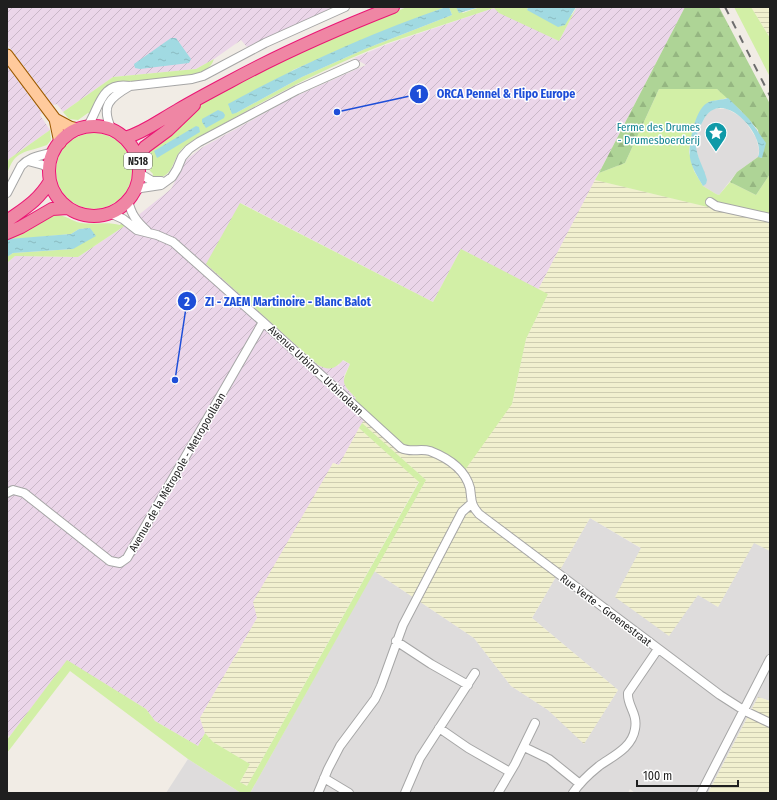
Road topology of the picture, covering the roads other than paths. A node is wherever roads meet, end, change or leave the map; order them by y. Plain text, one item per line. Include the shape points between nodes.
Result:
1 (345, 7) edge
2 (393, 7) edge
3 (7, 55) edge
4 (355, 64) dead end
5 (130, 86) junction
6 (202, 97) junction
7 (55, 119) junction
8 (82, 128) junction
9 (112, 130) junction
10 (125, 138) junction
11 (56, 147) junction
12 (137, 159) junction
13 (28, 161) junction
14 (139, 173) junction
15 (50, 175) junction
16 (166, 181) junction
17 (7, 193) edge
18 (131, 195) junction
19 (710, 202) dead end
20 (68, 208) junction
21 (110, 213) junction
22 (770, 218) edge
23 (7, 221) edge
24 (7, 233) edge
25 (149, 233) junction
26 (264, 322) junction
27 (7, 493) edge
28 (472, 503) junction
29 (396, 641) junction
30 (658, 649) junction
31 (770, 659) edge
32 (475, 673) dead end
33 (468, 685) junction
34 (745, 710) junction
35 (535, 723) dead end
36 (770, 723) edge
37 (439, 728) junction
38 (524, 747) junction
39 (510, 772) junction
40 (324, 778) junction
41 (580, 784) junction
42 (318, 793) edge
43 (349, 793) edge
44 (405, 793) edge
45 (498, 793) edge
46 (573, 793) edge
47 (701, 793) edge

1 - 5 street via 265,43 203,76
2 - 6 highway, N518 via 335,30
3 - 7 main road
4 - 16 street via 296,90 199,142 182,156 172,177
5 - 8 street via 117,86 104,94 94,115
5 - 9 street via 115,96 106,107 106,115
6 - 10 highway, N518 via 138,134
6 - 12 highway, N518 via 178,121 145,147
7 - 8 main road via 70,127
7 - 11 main road
8 - 9 highway, N518 via 100,127
8 - 11 highway via 68,135
9 - 10 highway, N518
10 - 12 highway, N518
11 - 13 street
11 - 15 highway
12 - 14 highway, N518
13 - 15 street via 43,165
13 - 17 street via 20,166
14 - 16 street via 152,181
14 - 18 highway, N518
15 - 20 highway via 55,194
15 - 23 highway via 42,194
16 - 18 street via 141,188
18 - 21 highway via 120,208
18 - 25 street, Avenue Urbino - Urbinolaan via 131,213 138,224
19 - 22 street via 716,206
20 - 21 highway via 86,215
20 - 24 highway via 52,209
21 - 25 street, Avenue Urbino - Urbinolaan via 137,230
25 - 26 street, Avenue Urbino - Urbinolaan via 174,242
26 - 27 street, Avenue de la Métropole - Metropoollaan via 127,558 120,563 110,561 24,493 13,490
26 - 28 street, Avenue Urbino - Urbinolaan via 401,448 430,451 460,468 468,482
28 - 29 street via 462,512
28 - 30 street, Rue Verte - Groenestraat via 479,514
29 - 33 street
29 - 40 street via 375,699 340,746
30 - 34 street, Rue Verte - Groenestraat via 720,695
30 - 41 street via 628,693 636,723 629,743
31 - 34 street
32 - 33 street
33 - 37 street
34 - 36 street, Rue Verte - Groenestraat
34 - 47 street
35 - 38 street
37 - 39 street
37 - 44 street via 420,758
38 - 39 street
38 - 41 street via 549,760
39 - 45 street
40 - 42 street
40 - 43 street
41 - 46 street

